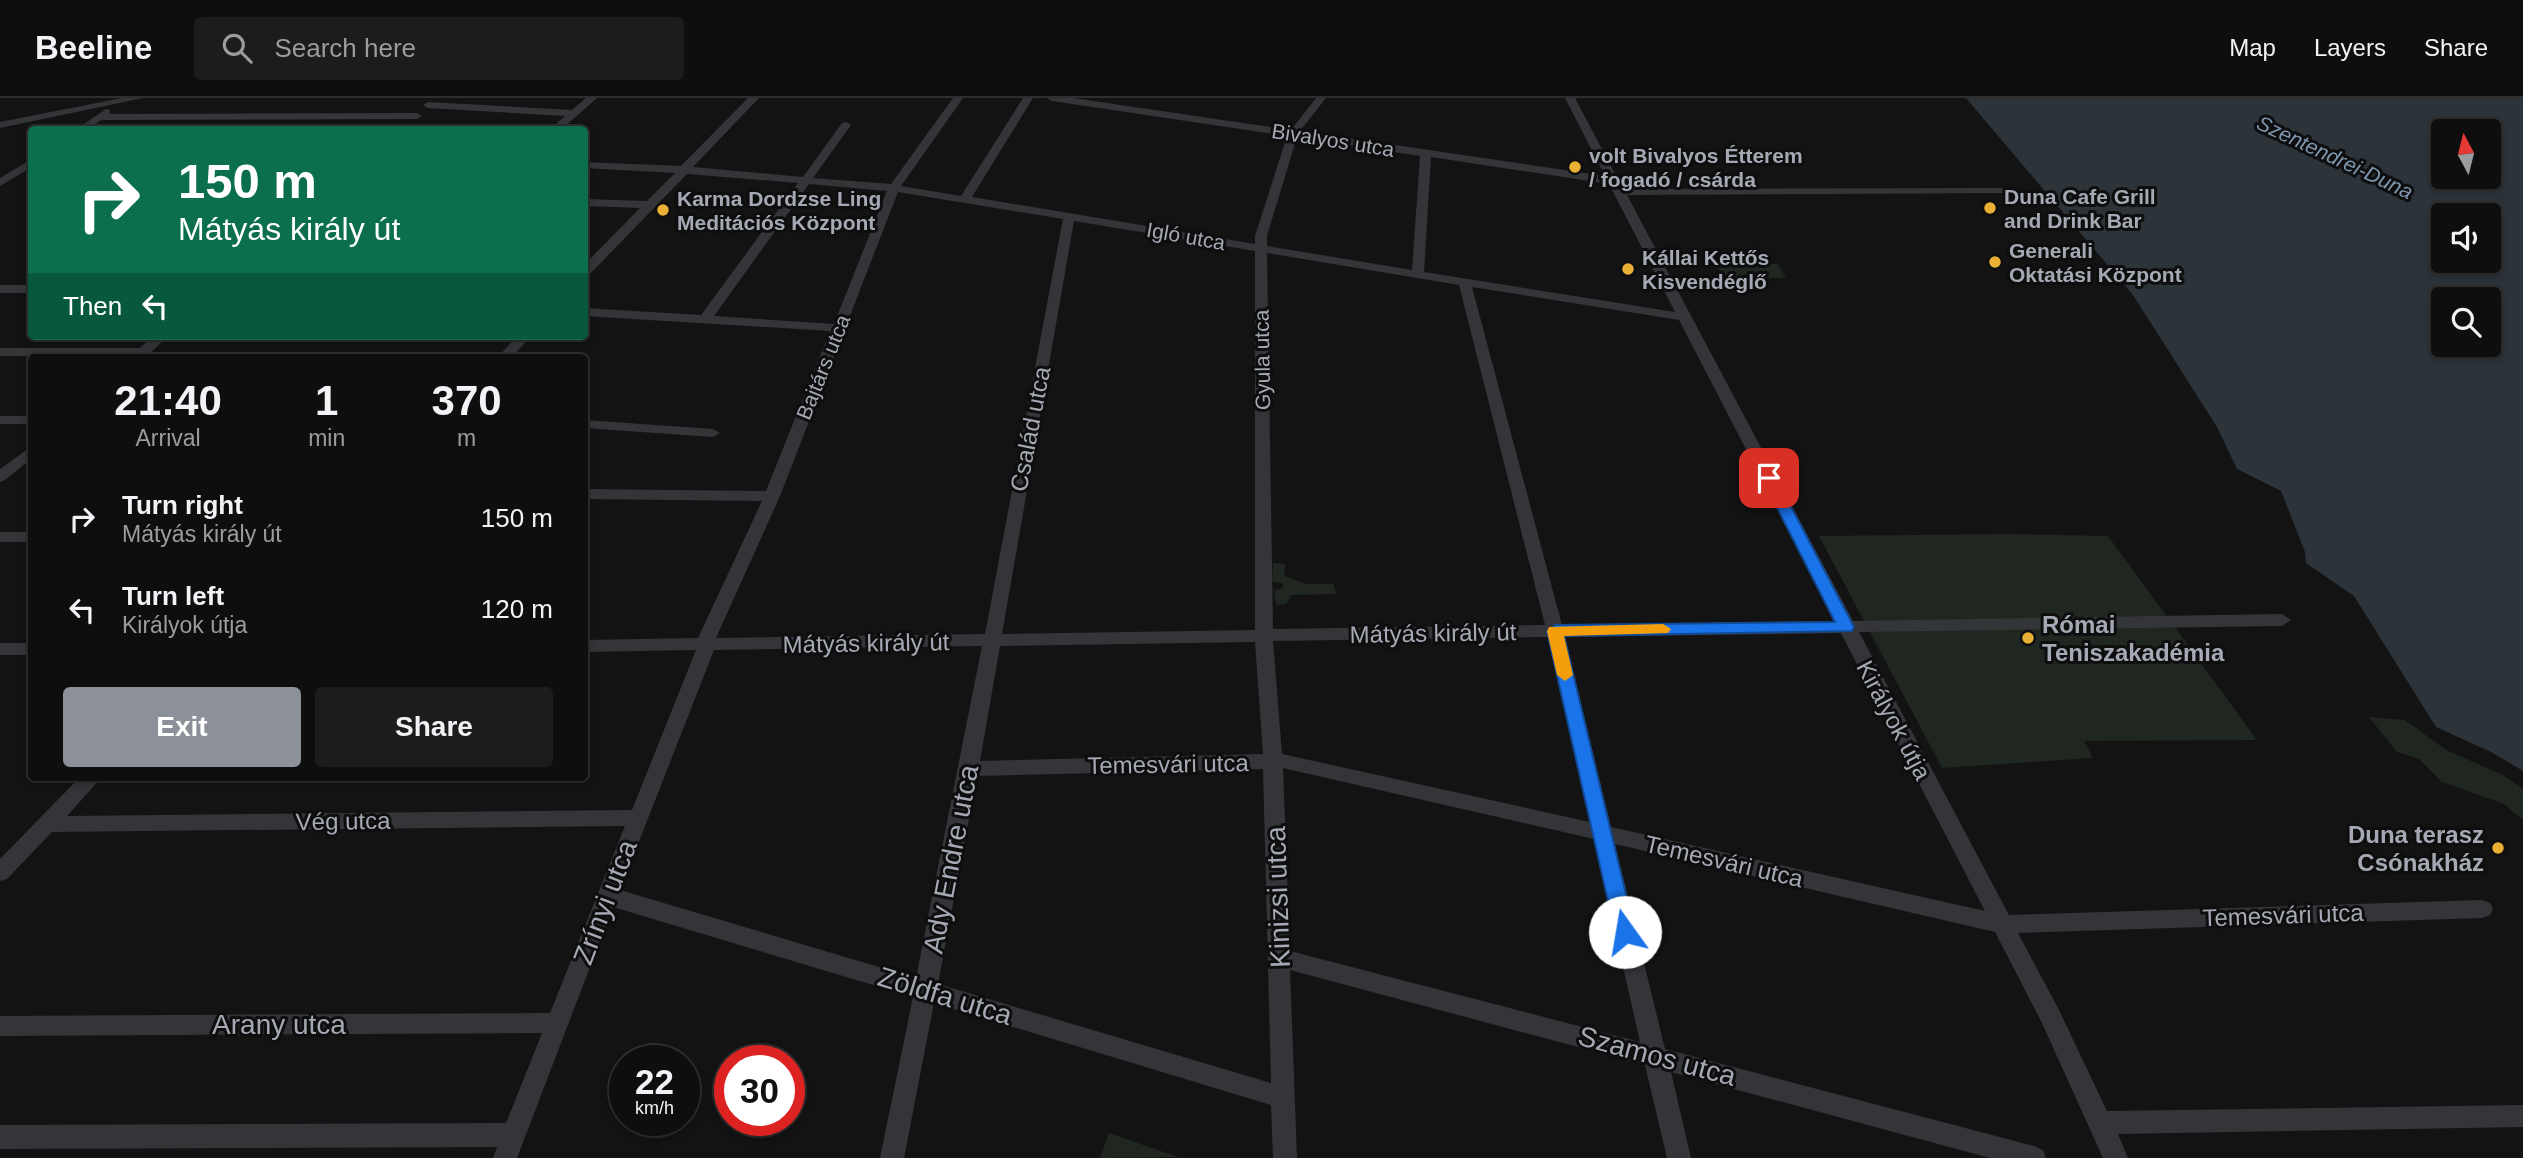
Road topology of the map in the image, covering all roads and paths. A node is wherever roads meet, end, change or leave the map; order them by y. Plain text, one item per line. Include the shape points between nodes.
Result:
1 (138, 98) edge
2 (592, 98) edge
3 (754, 98) edge
4 (958, 98) edge
5 (1028, 98) edge
6 (1052, 98) edge
7 (1321, 98) edge
8 (1570, 98) edge
9 (122, 101) junction
10 (432, 102) edge
11 (573, 113) junction
12 (416, 116) junction
13 (99, 117) junction
14 (0, 125) edge
15 (846, 125) dead end
16 (86, 126) edge
17 (405, 126) edge
18 (558, 126) edge
19 (1293, 134) junction
20 (1426, 155) junction
21 (28, 165) edge
22 (588, 165) edge
23 (685, 170) junction
24 (804, 180) junction
25 (0, 183) edge
26 (1617, 187) junction
27 (894, 188) junction
28 (2002, 190) dead end
29 (965, 199) junction
30 (588, 202) edge
31 (650, 205) junction
32 (1069, 217) junction
33 (1261, 249) junction
34 (588, 269) edge
35 (1418, 274) junction
36 (1464, 281) junction
37 (0, 289) edge
38 (28, 289) edge
39 (588, 312) edge
40 (1685, 316) junction
41 (704, 320) junction
42 (839, 328) junction
43 (157, 340) edge
44 (520, 340) edge
45 (0, 352) edge
46 (93, 354) edge
47 (141, 354) edge
48 (508, 354) edge
49 (0, 420) edge
50 (28, 420) edge
51 (588, 424) edge
52 (713, 433) dead end
53 (28, 453) edge
54 (0, 477) edge
55 (588, 494) edge
56 (772, 496) junction
57 (0, 537) edge
58 (28, 537) edge
59 (2282, 620) dead end
60 (1846, 627) junction
61 (1555, 631) junction
62 (1265, 637) junction
63 (991, 641) junction
64 (588, 646) edge
65 (705, 646) junction
66 (0, 649) edge
67 (28, 649) edge
68 (1273, 762) junction
69 (969, 769) junction
70 (88, 781) edge
71 (638, 818) junction
72 (48, 824) junction
73 (1602, 834) junction
74 (0, 873) edge
75 (606, 898) junction
76 (2482, 909) dead end
77 (2001, 924) junction
78 (1280, 960) junction
79 (925, 990) junction
80 (558, 1023) junction
81 (0, 1026) edge
82 (1655, 1055) junction
83 (1284, 1098) junction
84 (2523, 1116) edge
85 (2101, 1123) junction
86 (514, 1135) junction
87 (0, 1137) edge
88 (505, 1158) edge
89 (892, 1158) edge
90 (1285, 1158) edge
91 (1679, 1158) edge
92 (2034, 1158) edge
93 (2116, 1158) edge

1 - 9 street
2 - 11 street
3 - 23 street
4 - 27 street, Bajtárs utca
5 - 29 street
6 - 19 street, Bivalyos utca
7 - 19 street, Gyula utca
8 - 26 street, Királyok útja
9 - 13 street
9 - 14 street
10 - 11 street
10 - 12 street
11 - 18 street
12 - 13 street
12 - 17 street
13 - 16 street
15 - 24 street
19 - 20 street, Bivalyos utca
19 - 33 street, Gyula utca
20 - 26 street, Bivalyos utca
20 - 35 street
21 - 25 street
22 - 23 street, Igló utca
23 - 24 street, Igló utca
23 - 31 street
24 - 27 street, Igló utca
24 - 41 street
26 - 28 street, Bivalyos utca
26 - 40 street, Királyok útja
27 - 29 street, Igló utca
27 - 42 street, Bajtárs utca
29 - 32 street, Igló utca
30 - 31 street
31 - 34 street
32 - 33 street, Igló utca
32 - 63 street, Család utca
33 - 35 street, Igló utca
33 - 62 street, Gyula utca
35 - 36 street, Igló utca
36 - 40 street, Igló utca
36 - 61 street
37 - 38 street
39 - 41 street
40 - 60 street, Királyok útja
41 - 42 street
42 - 56 street, Bajtárs utca
43 - 47 street
44 - 48 street
45 - 46 street
49 - 50 street
51 - 52 street
53 - 54 street
55 - 56 street
56 - 65 street, Bajtárs utca
57 - 58 street
59 - 60 street, Mátyás király út
60 - 61 street, Mátyás király út
60 - 77 street, Királyok útja
61 - 62 street, Mátyás király út
61 - 73 street
62 - 63 street, Mátyás király út
62 - 68 street, Kinizsi utca
63 - 65 street, Mátyás király út
63 - 69 street, Ady Endre utca
64 - 65 street, Mátyás király út
65 - 71 street, Zrínyi utca
66 - 67 street
68 - 69 street, Temesvári utca
68 - 73 street, Temesvári utca via 1290,761
68 - 78 street, Kinizsi utca
69 - 79 street, Ady Endre utca
70 - 72 street
71 - 72 street, Vég utca
71 - 75 street, Zrínyi utca
72 - 74 street
73 - 77 street, Temesvári utca
73 - 82 street
75 - 79 street, Zöldfa utca
75 - 80 street, Zrínyi utca
76 - 77 street, Temesvári utca
77 - 85 street, Királyok útja
78 - 82 street, Szamos utca
78 - 83 street, Kinizsi utca
79 - 83 street, Zöldfa utca
79 - 89 street, Ady Endre utca
80 - 81 street, Arany utca
80 - 86 street, Zrínyi utca
82 - 91 street
82 - 92 street, Szamos utca
83 - 90 street, Kinizsi utca
84 - 85 street
85 - 93 street, Királyok útja
86 - 87 street
86 - 88 street, Zrínyi utca

